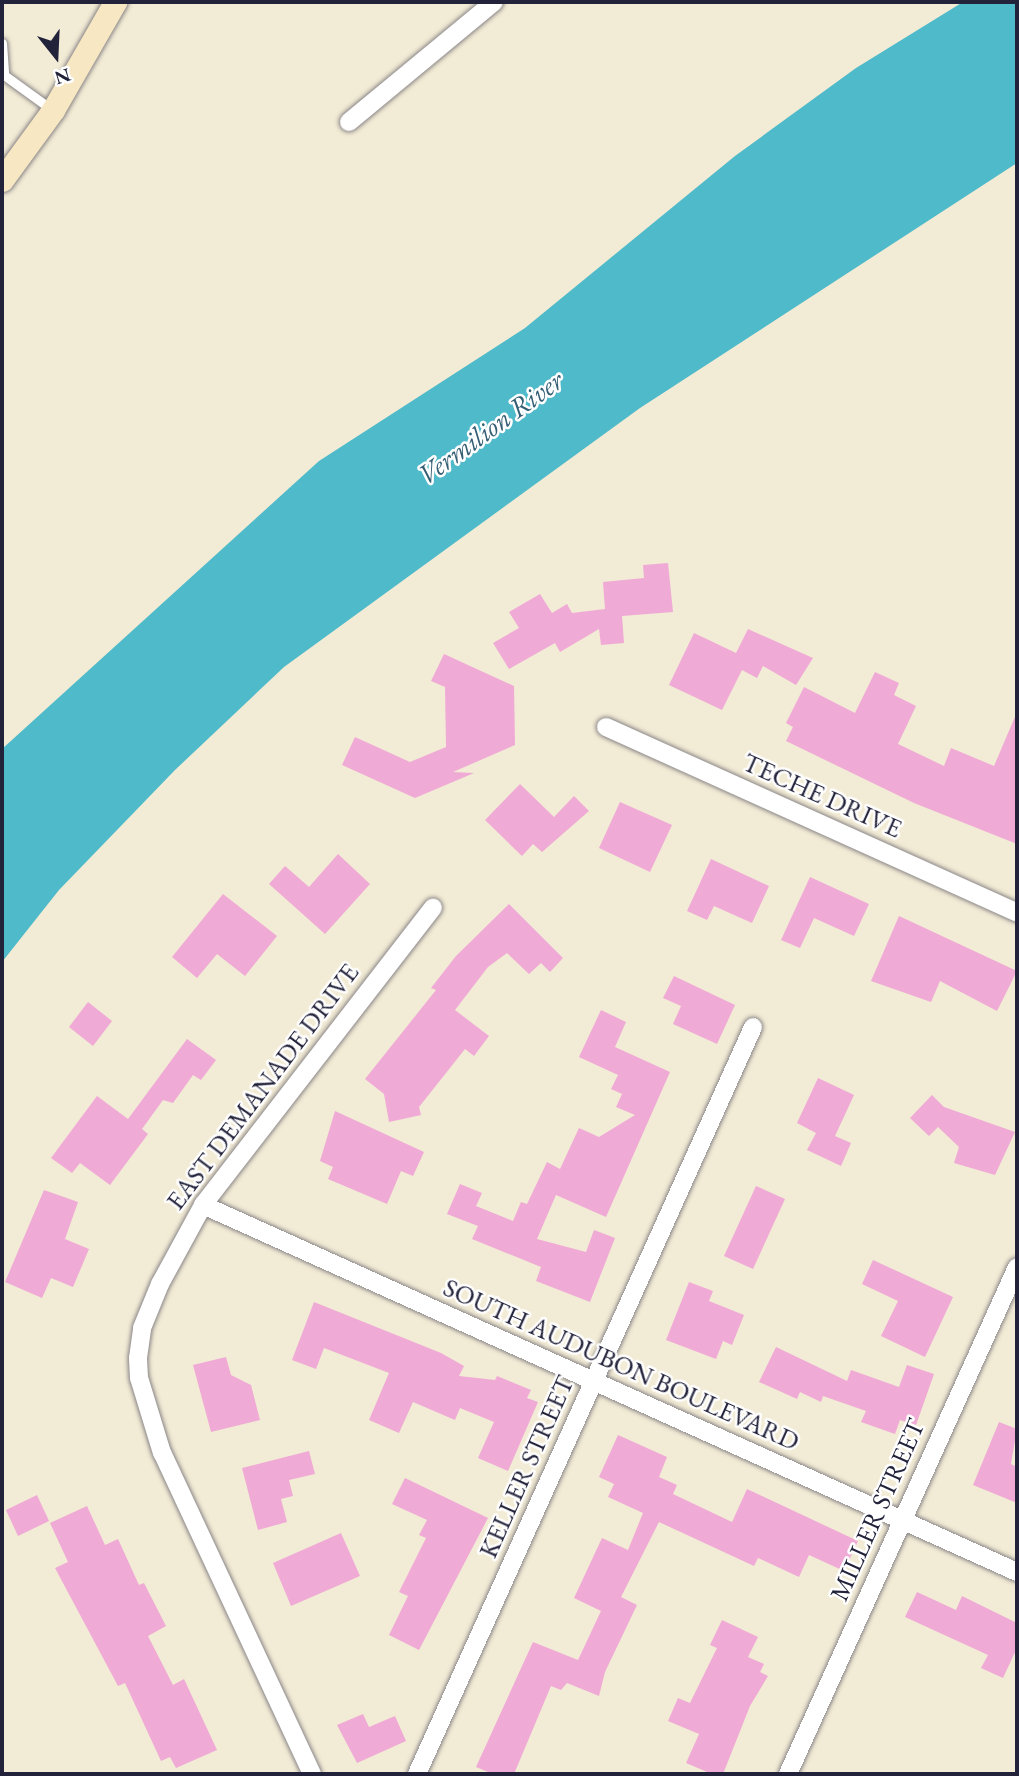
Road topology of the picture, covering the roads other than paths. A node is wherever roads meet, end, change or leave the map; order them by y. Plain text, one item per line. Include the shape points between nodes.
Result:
1 (115, 2) edge
2 (494, 2) edge
3 (2, 44) edge
4 (53, 110) junction
5 (349, 122) dead end
6 (2, 180) edge
7 (606, 727) dead end
8 (433, 907) dead end
9 (1017, 913) edge
10 (753, 1027) dead end
11 (203, 1205) junction
12 (1017, 1267) edge
13 (594, 1382) junction
14 (902, 1520) junction
15 (1017, 1572) edge
16 (312, 1774) edge
17 (417, 1774) edge
18 (788, 1774) edge

1 - 4 main road
2 - 5 street
3 - 4 lane via 5,75
4 - 6 main road
7 - 9 street, TECHE DRIVE
8 - 11 street, EAST DEMANADE DRIVE
10 - 13 street, KELLER STREET
11 - 13 street, SOUTH AUDUBON BOULEVARD
11 - 16 street, EAST DEMANADE DRIVE via 170,1261 142,1328 139,1378 178,1491
12 - 14 street, MILLER STREET
13 - 14 street, SOUTH AUDUBON BOULEVARD
13 - 17 street, KELLER STREET
14 - 15 street, SOUTH AUDUBON BOULEVARD
14 - 18 street, MILLER STREET

